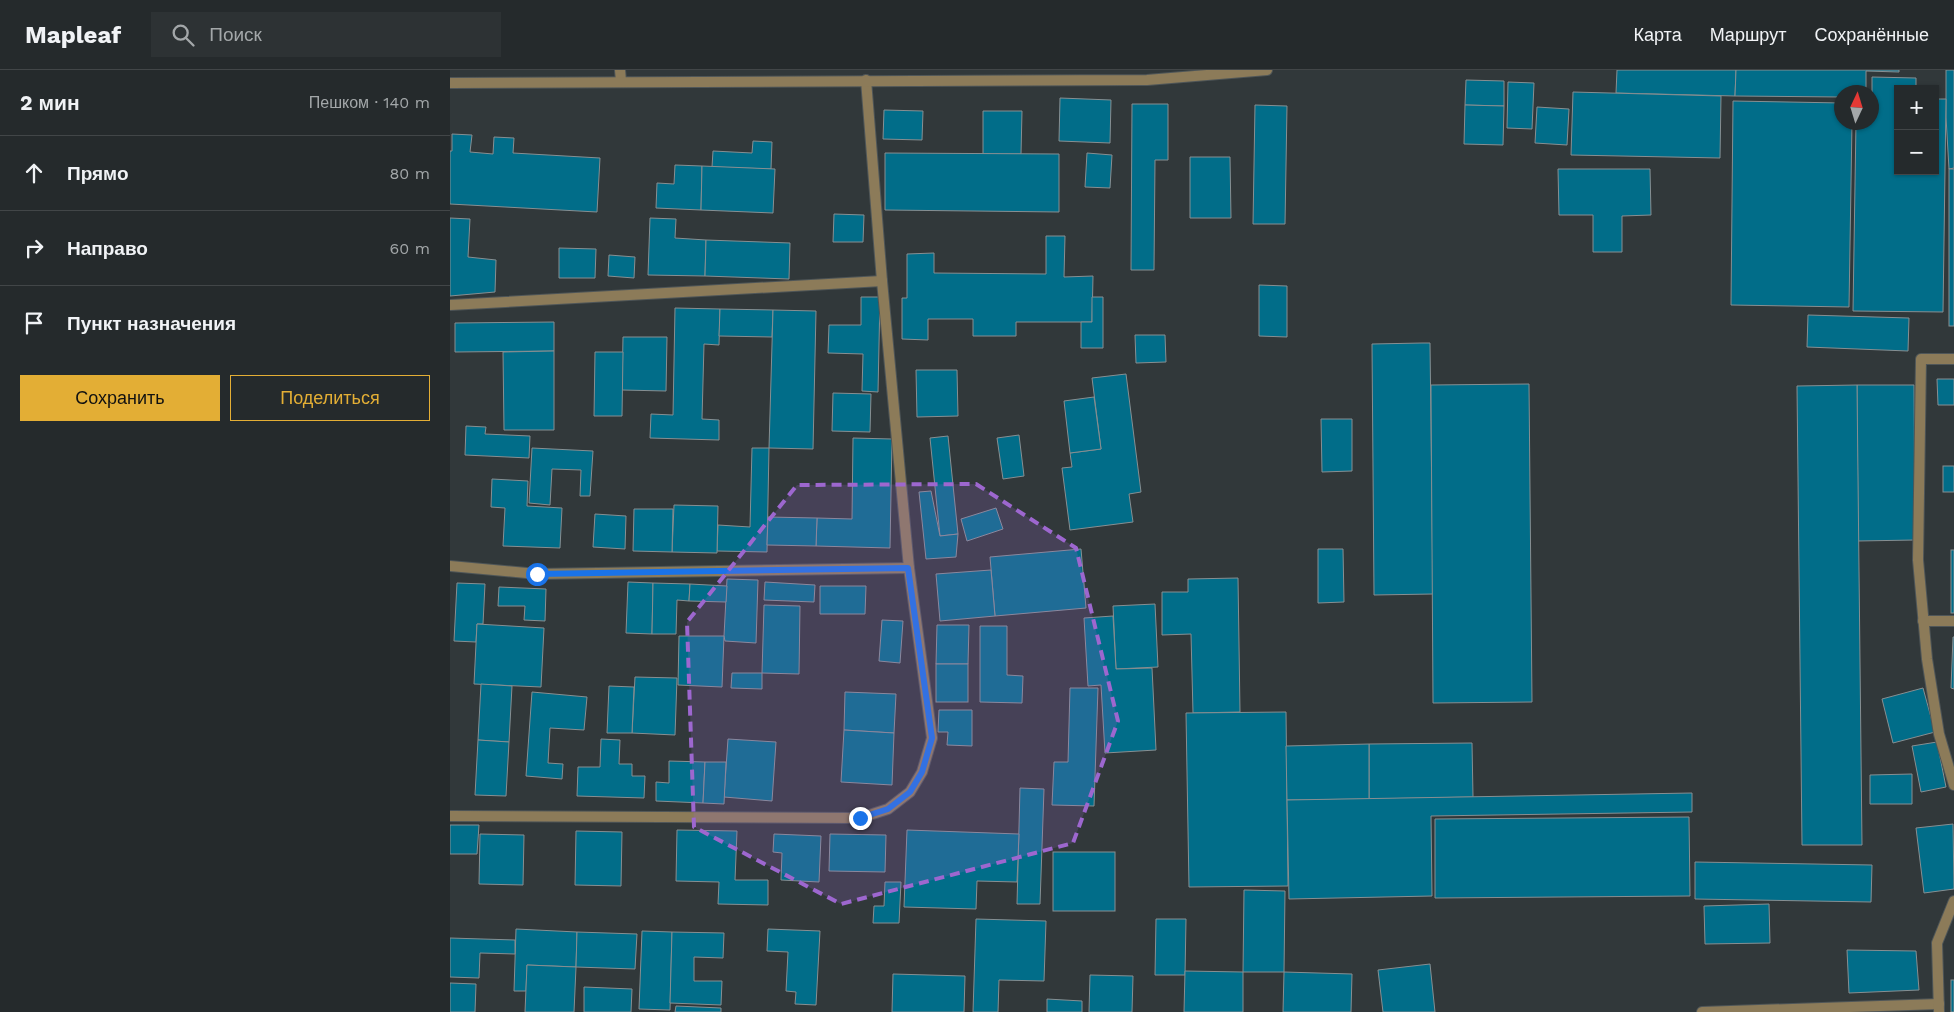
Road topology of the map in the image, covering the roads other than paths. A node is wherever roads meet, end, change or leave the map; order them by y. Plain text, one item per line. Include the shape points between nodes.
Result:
1 (620, 70) edge
2 (1267, 70) edge
3 (866, 80) junction
4 (621, 81) junction
5 (450, 83) edge
6 (882, 281) junction
7 (450, 305) edge
8 (1954, 359) edge
9 (450, 566) edge
10 (908, 568) junction
11 (1954, 621) edge
12 (1923, 622) junction
13 (1954, 785) edge
14 (450, 816) edge
15 (1954, 901) edge
16 (1939, 1008) edge
17 (1702, 1012) edge

1 - 4 street
2 - 3 street via 1147,80
3 - 4 street
3 - 6 street
4 - 5 street
6 - 7 street
6 - 10 street
8 - 12 street via 1921,359 1918,560
9 - 10 street via 537,574
10 - 14 street via 932,738 922,772 910,792 888,809 860,818
11 - 12 street
12 - 13 street via 1940,734
15 - 16 street via 1937,943
16 - 17 street

